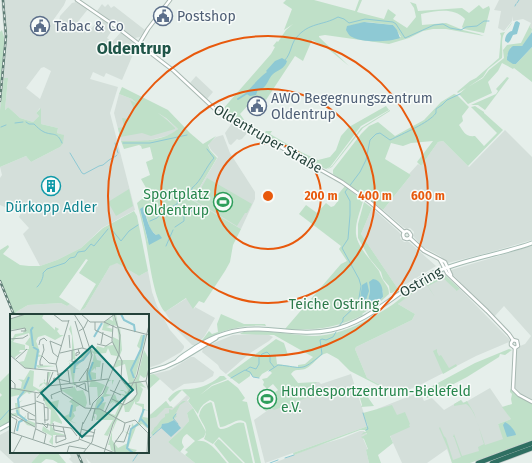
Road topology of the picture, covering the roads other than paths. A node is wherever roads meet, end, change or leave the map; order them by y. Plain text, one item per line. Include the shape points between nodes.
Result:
1 (77, 0) edge
2 (170, 0) edge
3 (140, 44) junction
4 (404, 232) junction
5 (410, 238) junction
6 (532, 243) edge
7 (446, 268) junction
8 (513, 340) junction
9 (515, 348) junction
10 (149, 372) edge
11 (532, 402) edge
12 (10, 425) edge
13 (0, 430) edge
14 (532, 443) edge
15 (532, 448) edge
16 (478, 463) edge
17 (492, 463) edge

1 - 3 street, Oldentruper Straße
2 - 3 street
3 - 4 street, Oldentruper Straße via 176,72 217,111 351,188
4 - 5 street via 409,232
4 - 5 street via 404,238
5 - 7 street via 424,251 445,262
6 - 7 main road, Ostring
7 - 8 street
7 - 10 main road, Ostring via 417,282 370,314 341,328 310,333 264,329 234,331 220,335 184,358
8 - 9 street via 511,345
8 - 9 street via 518,344
9 - 11 street via 513,389
12 - 13 main road
14 - 16 highway
15 - 17 highway

